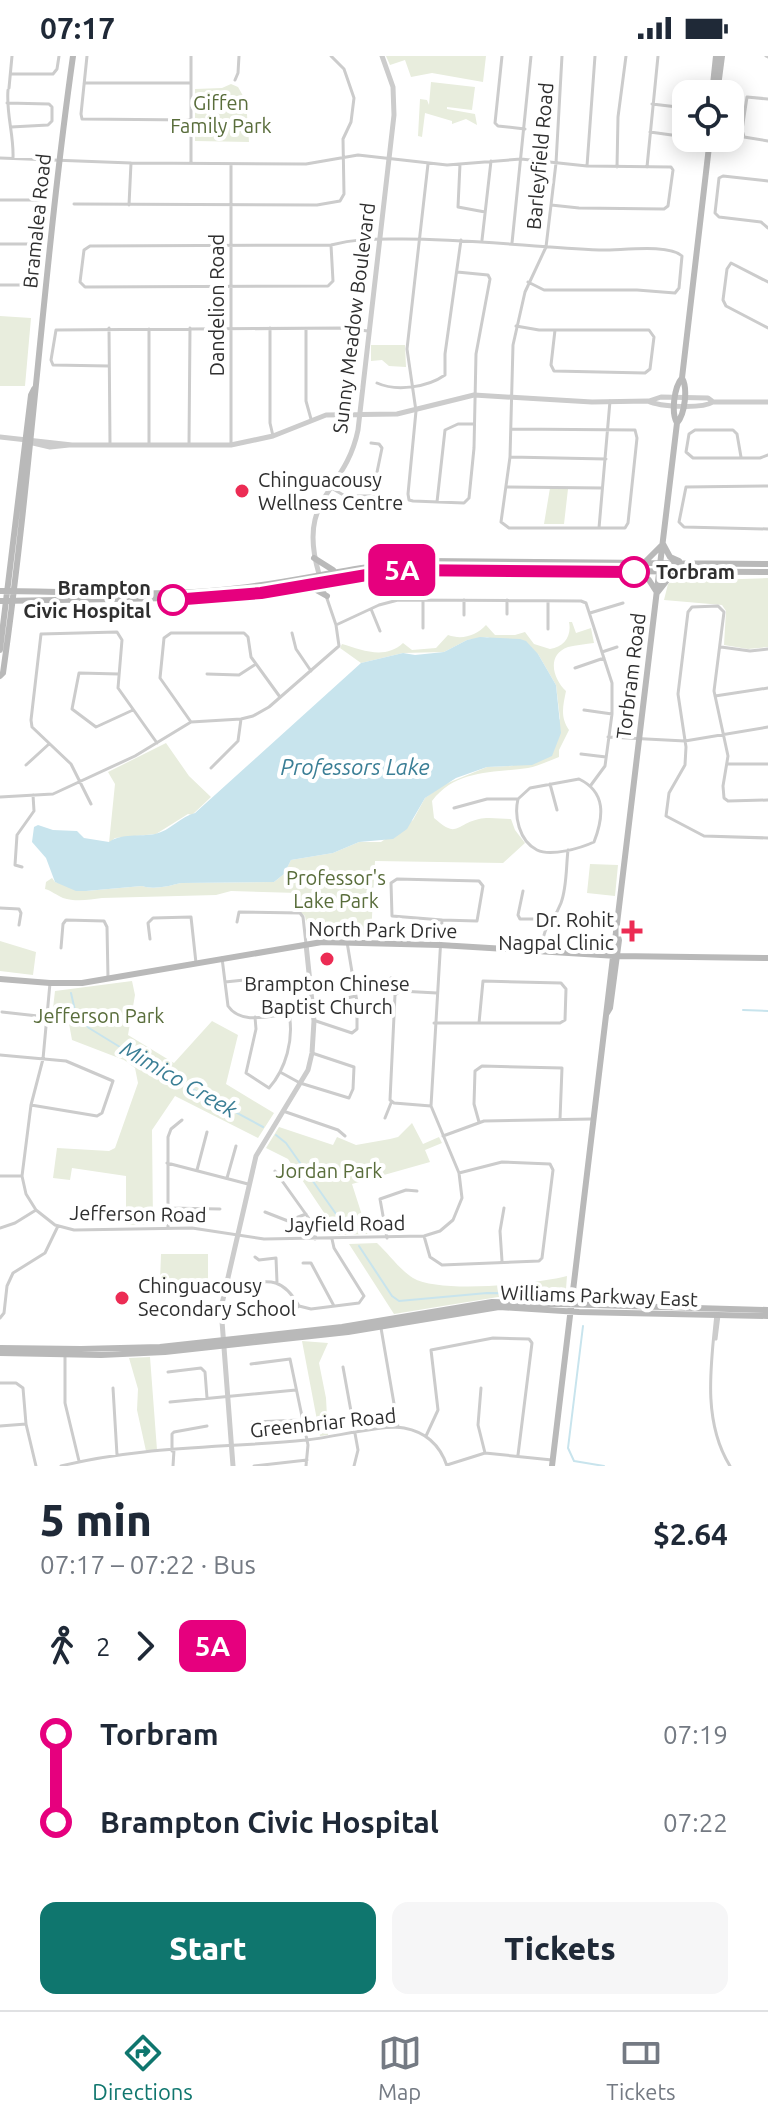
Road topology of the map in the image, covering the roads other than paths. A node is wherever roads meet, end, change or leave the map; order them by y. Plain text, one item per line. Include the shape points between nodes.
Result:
1 (12, 56) edge
2 (59, 56) edge
3 (73, 56) edge
4 (87, 56) edge
5 (191, 56) edge
6 (239, 56) edge
7 (331, 56) edge
8 (382, 56) edge
9 (502, 56) edge
10 (531, 56) edge
11 (562, 56) edge
12 (595, 56) edge
13 (626, 56) edge
14 (658, 56) edge
15 (719, 56) edge
16 (11, 74) junction
17 (235, 80) dead end
18 (716, 80) edge
19 (84, 83) junction
20 (191, 83) junction
21 (768, 99) edge
22 (7, 103) junction
23 (652, 104) junction
24 (672, 106) edge
25 (191, 120) junction
26 (11, 127) junction
27 (525, 129) junction
28 (649, 132) junction
29 (672, 135) edge
30 (768, 141) edge
31 (708, 152) edge
32 (342, 157) junction
33 (0, 158) edge
34 (13, 158) junction
35 (389, 158) junction
36 (60, 159) junction
37 (521, 159) junction
38 (491, 161) junction
39 (131, 163) junction
40 (191, 163) junction
41 (556, 163) junction
42 (231, 164) junction
43 (428, 164) junction
44 (460, 164) junction
45 (587, 166) junction
46 (617, 167) junction
47 (647, 167) junction
48 (768, 181) edge
49 (0, 200) edge
50 (74, 204) dead end
51 (129, 205) junction
52 (230, 205) junction
53 (551, 205) junction
54 (485, 212) junction
55 (768, 228) edge
56 (379, 239) junction
57 (421, 239) junction
58 (461, 240) junction
59 (482, 241) junction
60 (512, 243) junction
61 (0, 244) edge
62 (37, 244) junction
63 (331, 245) junction
64 (231, 246) junction
65 (546, 247) junction
66 (457, 272) junction
67 (528, 282) junction
68 (768, 282) edge
69 (0, 285) edge
70 (231, 287) junction
71 (516, 326) junction
72 (109, 328) junction
73 (190, 328) junction
74 (270, 328) junction
75 (768, 328) edge
76 (149, 329) junction
77 (231, 329) junction
78 (306, 329) junction
79 (555, 330) junction
80 (368, 331) junction
81 (109, 366) junction
82 (377, 383) dead end
83 (412, 386) junction
84 (474, 395) junction
85 (511, 396) junction
86 (610, 401) junction
87 (680, 402) junction
88 (768, 402) edge
89 (416, 411) junction
90 (360, 413) junction
91 (311, 419) junction
92 (474, 424) junction
93 (511, 429) junction
94 (609, 429) junction
95 (273, 436) junction
96 (0, 437) edge
97 (29, 442) junction
98 (371, 443) dead end
99 (149, 444) junction
100 (110, 445) junction
101 (189, 445) junction
102 (231, 445) junction
103 (768, 455) edge
104 (510, 457) junction
105 (741, 457) junction
106 (606, 459) junction
107 (330, 486) junction
108 (768, 486) edge
109 (506, 487) junction
110 (603, 488) junction
111 (437, 502) junction
112 (599, 528) junction
113 (768, 529) edge
114 (663, 544) junction
115 (314, 558) junction
116 (643, 563) junction
117 (660, 563) junction
118 (686, 564) junction
119 (768, 564) edge
120 (336, 571) junction
121 (636, 572) junction
122 (659, 572) junction
123 (768, 572) edge
124 (678, 573) junction
125 (16, 574) junction
126 (320, 578) junction
127 (305, 585) junction
128 (7, 591) edge
129 (34, 591) junction
130 (657, 593) junction
131 (327, 596) junction
132 (6, 600) edge
133 (26, 600) junction
134 (423, 600) junction
135 (464, 600) junction
136 (507, 600) junction
137 (548, 601) junction
138 (623, 603) dead end
139 (0, 608) edge
140 (371, 609) junction
141 (590, 613) junction
142 (507, 614) dead end
143 (464, 615) dead end
144 (7, 619) junction
145 (336, 625) junction
146 (423, 628) dead end
147 (548, 629) dead end
148 (380, 631) dead end
149 (292, 633) dead end
150 (617, 647) dead end
151 (721, 647) junction
152 (768, 649) edge
153 (0, 650) edge
154 (602, 652) junction
155 (604, 658) junction
156 (256, 664) junction
157 (575, 668) dead end
158 (311, 671) junction
159 (119, 674) junction
160 (207, 674) dead end
161 (0, 676) edge
162 (768, 688) edge
163 (715, 696) junction
164 (280, 697) junction
165 (133, 710) junction
166 (584, 710) dead end
167 (612, 714) junction
168 (241, 719) junction
169 (191, 722) junction
170 (768, 727) edge
171 (724, 734) junction
172 (608, 737) junction
173 (640, 739) junction
174 (685, 741) junction
175 (157, 743) junction
176 (49, 744) junction
177 (581, 754) dead end
178 (606, 757) junction
179 (728, 764) junction
180 (768, 764) edge
181 (26, 765) dead end
182 (211, 768) dead end
183 (80, 782) junction
184 (550, 784) junction
185 (591, 785) junction
186 (33, 795) junction
187 (0, 797) edge
188 (518, 799) junction
189 (768, 800) edge
190 (91, 804) dead end
191 (454, 808) dead end
192 (557, 810) dead end
193 (768, 838) edge
194 (568, 850) junction
195 (22, 867) dead end
196 (523, 891) dead end
197 (0, 908) edge
198 (442, 920) junction
199 (237, 922) dead end
200 (546, 924) junction
201 (19, 925) dead end
202 (150, 939) dead end
203 (347, 942) junction
204 (306, 944) junction
205 (440, 945) junction
206 (61, 948) dead end
207 (542, 951) junction
208 (614, 956) junction
209 (222, 958) junction
210 (768, 958) edge
211 (196, 963) junction
212 (108, 978) junction
213 (391, 978) dead end
214 (0, 979) edge
215 (254, 979) dead end
216 (225, 982) junction
217 (50, 983) junction
218 (397, 992) junction
219 (437, 993) junction
220 (356, 996) junction
221 (347, 998) dead end
222 (2, 1012) dead end
223 (289, 1014) junction
224 (283, 1015) junction
225 (47, 1017) junction
226 (255, 1017) junction
227 (314, 1021) junction
228 (434, 1023) junction
229 (479, 1023) junction
230 (312, 1053) junction
231 (0, 1055) edge
232 (43, 1059) junction
233 (280, 1072) junction
234 (300, 1083) junction
235 (391, 1103) junction
236 (31, 1105) junction
237 (431, 1106) junction
238 (283, 1111) junction
239 (385, 1118) dead end
240 (560, 1119) junction
241 (182, 1120) dead end
242 (594, 1120) junction
243 (479, 1122) junction
244 (207, 1132) dead end
245 (345, 1136) dead end
246 (443, 1136) junction
247 (236, 1146) dead end
248 (167, 1163) junction
249 (197, 1170) junction
250 (275, 1171) dead end
251 (459, 1173) junction
252 (0, 1176) edge
253 (22, 1176) junction
254 (227, 1178) junction
255 (248, 1184) junction
256 (417, 1191) dead end
257 (197, 1201) dead end
258 (168, 1208) junction
259 (197, 1208) junction
260 (504, 1208) dead end
261 (220, 1209) dead end
262 (36, 1210) junction
263 (265, 1212) dead end
264 (306, 1214) junction
265 (58, 1226) junction
266 (0, 1228) edge
267 (168, 1228) junction
268 (237, 1234) junction
269 (424, 1236) junction
270 (387, 1238) junction
271 (315, 1239) junction
272 (332, 1239) junction
273 (255, 1257) dead end
274 (502, 1261) junction
275 (303, 1263) dead end
276 (277, 1282) junction
277 (224, 1288) junction
278 (299, 1306) junction
279 (334, 1306) junction
280 (571, 1308) junction
281 (768, 1310) edge
282 (590, 1312) junction
283 (718, 1312) junction
284 (246, 1316) dead end
285 (768, 1316) edge
286 (0, 1318) edge
287 (379, 1324) junction
288 (569, 1329) junction
289 (224, 1342) junction
290 (0, 1350) edge
291 (66, 1352) junction
292 (251, 1364) dead end
293 (343, 1367) dead end
294 (168, 1372) dead end
295 (0, 1383) edge
296 (113, 1388) dead end
297 (481, 1388) dead end
298 (296, 1390) junction
299 (228, 1395) junction
300 (207, 1398) junction
301 (170, 1402) dead end
302 (301, 1420) junction
303 (252, 1422) dead end
304 (26, 1424) junction
305 (0, 1426) edge
306 (207, 1426) dead end
307 (398, 1427) junction
308 (355, 1434) junction
309 (426, 1436) junction
310 (306, 1440) junction
311 (232, 1446) junction
312 (173, 1450) junction
313 (485, 1453) junction
314 (117, 1455) junction
315 (518, 1455) junction
316 (79, 1461) junction
317 (306, 1463) edge
318 (552, 1463) edge
319 (447, 1465) edge
320 (36, 1466) edge
321 (61, 1466) edge
322 (173, 1466) edge
323 (233, 1466) edge
324 (254, 1466) edge
325 (354, 1466) edge
326 (730, 1466) edge

1 - 16 street
2 - 16 street via 53,74
3 - 36 main road, Bramalea Road
4 - 19 street
5 - 20 street
6 - 17 street
7 - 32 street via 344,69 354,98
8 - 35 street, Sunny Meadow Boulevard via 394,101
9 - 27 street via 495,123
10 - 27 street
11 - 41 street, Barleyfield Road
12 - 45 street
13 - 46 street
14 - 23 street
15 - 18 main road
16 - 22 street
19 - 20 street
19 - 25 street via 85,120
20 - 25 street
21 - 30 street via 747,97 742,130 744,137
22 - 26 street
22 - 26 street via 52,107 48,125
23 - 24 street
23 - 28 street
25 - 40 street
26 - 34 street
27 - 37 street
28 - 29 street
28 - 47 street
31 - 87 main road, Torbram Road
32 - 35 street
32 - 42 street via 306,164
32 - 52 street via 340,201
33 - 34 street
34 - 36 street
35 - 43 street
35 - 56 street, Sunny Meadow Boulevard
36 - 39 street
36 - 97 main road, Bramalea Road
37 - 38 street
37 - 41 street
37 - 60 street
38 - 44 street
38 - 54 street
39 - 40 street
39 - 51 street
40 - 42 street
41 - 45 street
41 - 53 street, Barleyfield Road
42 - 52 street, Dandelion Road
43 - 44 street
43 - 57 street
44 - 54 street via 458,207
45 - 46 street
46 - 47 street
47 - 53 street via 673,170 664,209
48 - 55 street via 719,178 715,213
49 - 62 street via 40,202
50 - 51 street
51 - 52 street
52 - 64 street, Dandelion Road
53 - 65 street, Barleyfield Road
54 - 59 street
56 - 57 street
56 - 63 street
56 - 80 street, Sunny Meadow Boulevard
57 - 58 street
57 - 83 street via 407,349
58 - 59 street
58 - 66 street
59 - 60 street
60 - 65 street
61 - 62 street
62 - 69 street via 31,284
63 - 64 street
63 - 70 street via 333,281 328,286
64 - 70 street, Dandelion Road
64 - 70 street via 87,246 80,282 85,287
65 - 67 street, Barleyfield Road
65 - 67 street via 677,252 682,256 679,288 675,293 544,290
66 - 83 street via 445,375
66 - 84 street via 490,279
67 - 71 street, Barleyfield Road
68 - 75 street via 731,263 723,300
70 - 77 street, Dandelion Road
71 - 79 street
71 - 85 street, Barleyfield Road
72 - 76 street
72 - 81 street
72 - 81 street via 58,328 51,361 55,366
73 - 76 street
73 - 77 street
73 - 101 street
74 - 77 street
74 - 78 street
74 - 95 street
76 - 99 street
77 - 102 street, Dandelion Road
78 - 80 street
78 - 91 street
79 - 79 street via 649,330 654,337 650,369 554,371
80 - 90 street, Sunny Meadow Boulevard
81 - 100 street
82 - 83 street
83 - 89 street
84 - 85 street
84 - 89 street
84 - 92 street
85 - 86 street
85 - 93 street, Barleyfield Road
86 - 87 street via 653,397
86 - 94 street
87 - 88 street
87 - 114 main road, Torbram Road
89 - 90 street
89 - 111 street via 409,500
90 - 91 street
90 - 107 street, Sunny Meadow Boulevard via 351,456
91 - 95 street
92 - 111 street via 445,430
92 - 111 street via 469,498 464,503
93 - 94 street
93 - 104 street, Barleyfield Road
94 - 106 street
94 - 112 street via 638,433 628,523 625,528
95 - 102 street
96 - 97 street
97 - 100 street via 50,447
97 - 125 main road, Bramalea Road
97 - 128 main road, Bramalea Road
98 - 107 street via 382,448 377,496 345,496
99 - 100 street
99 - 101 street
101 - 102 street
103 - 105 street
104 - 106 street
104 - 109 street, Barleyfield Road
105 - 105 street via 688,456 689,434 733,430
106 - 110 street
107 - 115 street, Sunny Meadow Boulevard via 314,518
108 - 113 street via 686,487 679,522 684,527
109 - 110 street
109 - 112 street, Barleyfield Road via 501,522 506,528
110 - 112 street
114 - 116 main road
114 - 117 main road, Torbram Road
114 - 118 main road via 670,557
115 - 120 main road
115 - 126 street, Sunny Meadow Boulevard
116 - 117 main road
116 - 120 main road via 427,561
117 - 118 main road
117 - 122 main road, Torbram Road
118 - 119 main road
120 - 126 main road
121 - 122 main road
121 - 126 main road via 406,569
121 - 130 main road
122 - 124 main road
122 - 130 main road, Torbram Road
123 - 124 main road
124 - 130 main road
125 - 128 main road, Bramalea Road
125 - 129 main road via 20,585
126 - 127 main road
126 - 129 main road via 199,592
126 - 131 street
127 - 131 main road
127 - 133 main road via 208,599
128 - 129 main road
128 - 132 main road, Bramalea Road
130 - 173 main road, Torbram Road
131 - 145 street
132 - 133 main road
132 - 144 main road, Bramalea Road
133 - 144 main road
134 - 135 street
134 - 140 street via 398,600
134 - 146 street
135 - 136 street
135 - 143 street
136 - 137 street
136 - 142 street
137 - 141 street via 581,601
137 - 147 street
138 - 141 street
139 - 144 main road
140 - 145 street
140 - 148 street
141 - 154 street
144 - 153 main road, Bramalea Road
144 - 161 main road, Bramalea Road
145 - 158 street via 339,646
149 - 158 street
150 - 154 street
151 - 152 street
151 - 163 street
151 - 174 street via 723,609 692,607 678,694
154 - 155 street
155 - 157 street
155 - 167 street via 612,683
156 - 160 street via 239,675
156 - 164 street
156 - 169 street via 244,633 166,635 160,678
158 - 164 street
159 - 165 street via 118,688
159 - 165 street via 79,673 73,712 96,727
159 - 176 street via 122,640 117,632 41,634 31,720
162 - 163 street
163 - 171 street
164 - 168 street
165 - 175 street
166 - 167 street
167 - 172 street
168 - 169 street
168 - 182 street via 238,741
169 - 175 street
170 - 171 street
171 - 174 street
171 - 179 street
172 - 173 street
172 - 178 street
173 - 174 street
173 - 208 main road, Torbram Road
174 - 193 street via 685,765 669,793 666,816 704,836
175 - 183 street
176 - 181 street
176 - 183 street via 71,764
177 - 178 street
178 - 185 street
179 - 180 street
179 - 189 street via 724,798
183 - 186 street via 53,794
183 - 190 street
184 - 185 street via 572,778
184 - 188 street via 530,788
184 - 192 street
185 - 194 street via 600,800 596,838
186 - 187 street
186 - 195 street via 34,811 17,835 15,865
188 - 191 street via 487,799
188 - 194 street via 516,820 535,849
194 - 200 street via 562,899
196 - 200 street via 520,919
197 - 201 street via 19,909
198 - 198 street via 477,921 481,883 391,883 392,916
198 - 205 street, Jayfield Road
199 - 204 street via 239,912 300,913
200 - 207 street
202 - 211 street via 148,923 153,918 191,917
203 - 204 main road, North Park Drive
203 - 205 main road, North Park Drive
203 - 220 street
204 - 209 main road, North Park Drive
204 - 227 street
205 - 207 main road, North Park Drive
205 - 219 street, Jayfield Road
206 - 212 street via 66,920 104,921
207 - 208 main road, North Park Drive
208 - 210 main road, North Park Drive
208 - 242 main road, Torbram Road
209 - 211 main road, North Park Drive
209 - 216 street
211 - 212 main road, North Park Drive
212 - 217 main road, North Park Drive
213 - 218 street
214 - 217 main road, North Park Drive
215 - 216 street
216 - 226 street via 229,1010 243,1018
217 - 225 street
218 - 219 street
218 - 235 street
219 - 228 street, Jayfield Road
220 - 221 street
220 - 227 street via 352,1033
222 - 225 street
223 - 224 street
223 - 224 street via 287,1006
223 - 233 street via 290,1039
224 - 226 street
225 - 232 street
226 - 233 street via 246,1073 269,1088
227 - 230 street
228 - 229 street
228 - 237 street, Jayfield Road
229 - 229 street via 560,1023 565,1020 566,989 561,983 483,981
230 - 234 street
230 - 234 street via 354,1067 351,1095 346,1099
231 - 232 street
232 - 236 street
232 - 236 street via 66,1061 110,1078 114,1085 97,1116
233 - 234 street
234 - 238 street
235 - 237 street
235 - 239 street
236 - 253 street
237 - 246 street, Jayfield Road
238 - 245 street
238 - 255 street via 261,1146
240 - 242 street
240 - 243 street
240 - 243 street via 562,1068 482,1066 475,1071
241 - 248 street via 169,1133
242 - 280 main road, Torbram Road
243 - 246 street
244 - 249 street
246 - 251 street, Jayfield Road
247 - 254 street
248 - 249 street
248 - 258 street
249 - 254 street
250 - 264 street
251 - 269 street, Jayfield Road via 462,1198 456,1215 440,1231
251 - 274 street via 502,1162 552,1167 542,1258
252 - 253 street
253 - 262 street
254 - 255 street
255 - 268 street
256 - 270 street via 380,1199
257 - 259 street
258 - 259 street
258 - 267 street
259 - 261 street
260 - 274 street
262 - 265 street, Jefferson Road
262 - 266 street
263 - 264 street via 288,1221
264 - 271 street via 315,1227
265 - 267 street, Jefferson Road
265 - 286 street via 45,1253 13,1273
267 - 268 street, Jefferson Road
268 - 271 street, Jayfield Road
268 - 277 street
269 - 270 street, Jayfield Road
269 - 274 street via 430,1257 442,1265
270 - 272 street, Jayfield Road
271 - 272 street, Jayfield Road
272 - 279 street via 364,1296 359,1303
273 - 276 street via 276,1258
275 - 279 street via 311,1263
276 - 277 street
276 - 278 street via 288,1288
277 - 289 street
278 - 279 street
278 - 284 street
280 - 282 main road, Williams Parkway East
280 - 283 main road, Williams Parkway East
280 - 287 main road, Williams Parkway East via 492,1302
280 - 288 main road, Torbram Road
281 - 283 main road, Williams Parkway East
282 - 283 main road, Williams Parkway East
282 - 288 main road via 578,1316
283 - 285 main road, Williams Parkway East
283 - 326 street via 710,1406
287 - 289 main road, Williams Parkway East
287 - 307 street
288 - 318 main road, Torbram Road
289 - 291 main road, Williams Parkway East via 141,1353
289 - 299 street
290 - 291 main road, Williams Parkway East
291 - 316 street via 65,1403
292 - 298 street via 290,1359
293 - 308 street
294 - 300 street via 201,1368
295 - 304 street via 21,1385
296 - 314 street
297 - 313 street via 478,1425
298 - 299 street
298 - 302 street
299 - 300 street
299 - 311 street
300 - 301 street
302 - 303 street
302 - 310 street
304 - 305 street
304 - 320 street
306 - 312 street via 174,1432
307 - 308 street, Greenbriar Road
307 - 309 street, Greenbriar Road
308 - 310 street, Greenbriar Road
308 - 325 street
309 - 315 street via 438,1410 431,1350 493,1338 529,1339
309 - 319 street, Greenbriar Road
310 - 311 street, Greenbriar Road
310 - 317 street
311 - 312 street, Greenbriar Road
311 - 323 street
312 - 314 street, Greenbriar Road
312 - 322 street
313 - 315 street
313 - 319 street
314 - 316 street, Greenbriar Road
315 - 318 street
316 - 321 street, Greenbriar Road
317 - 324 street

